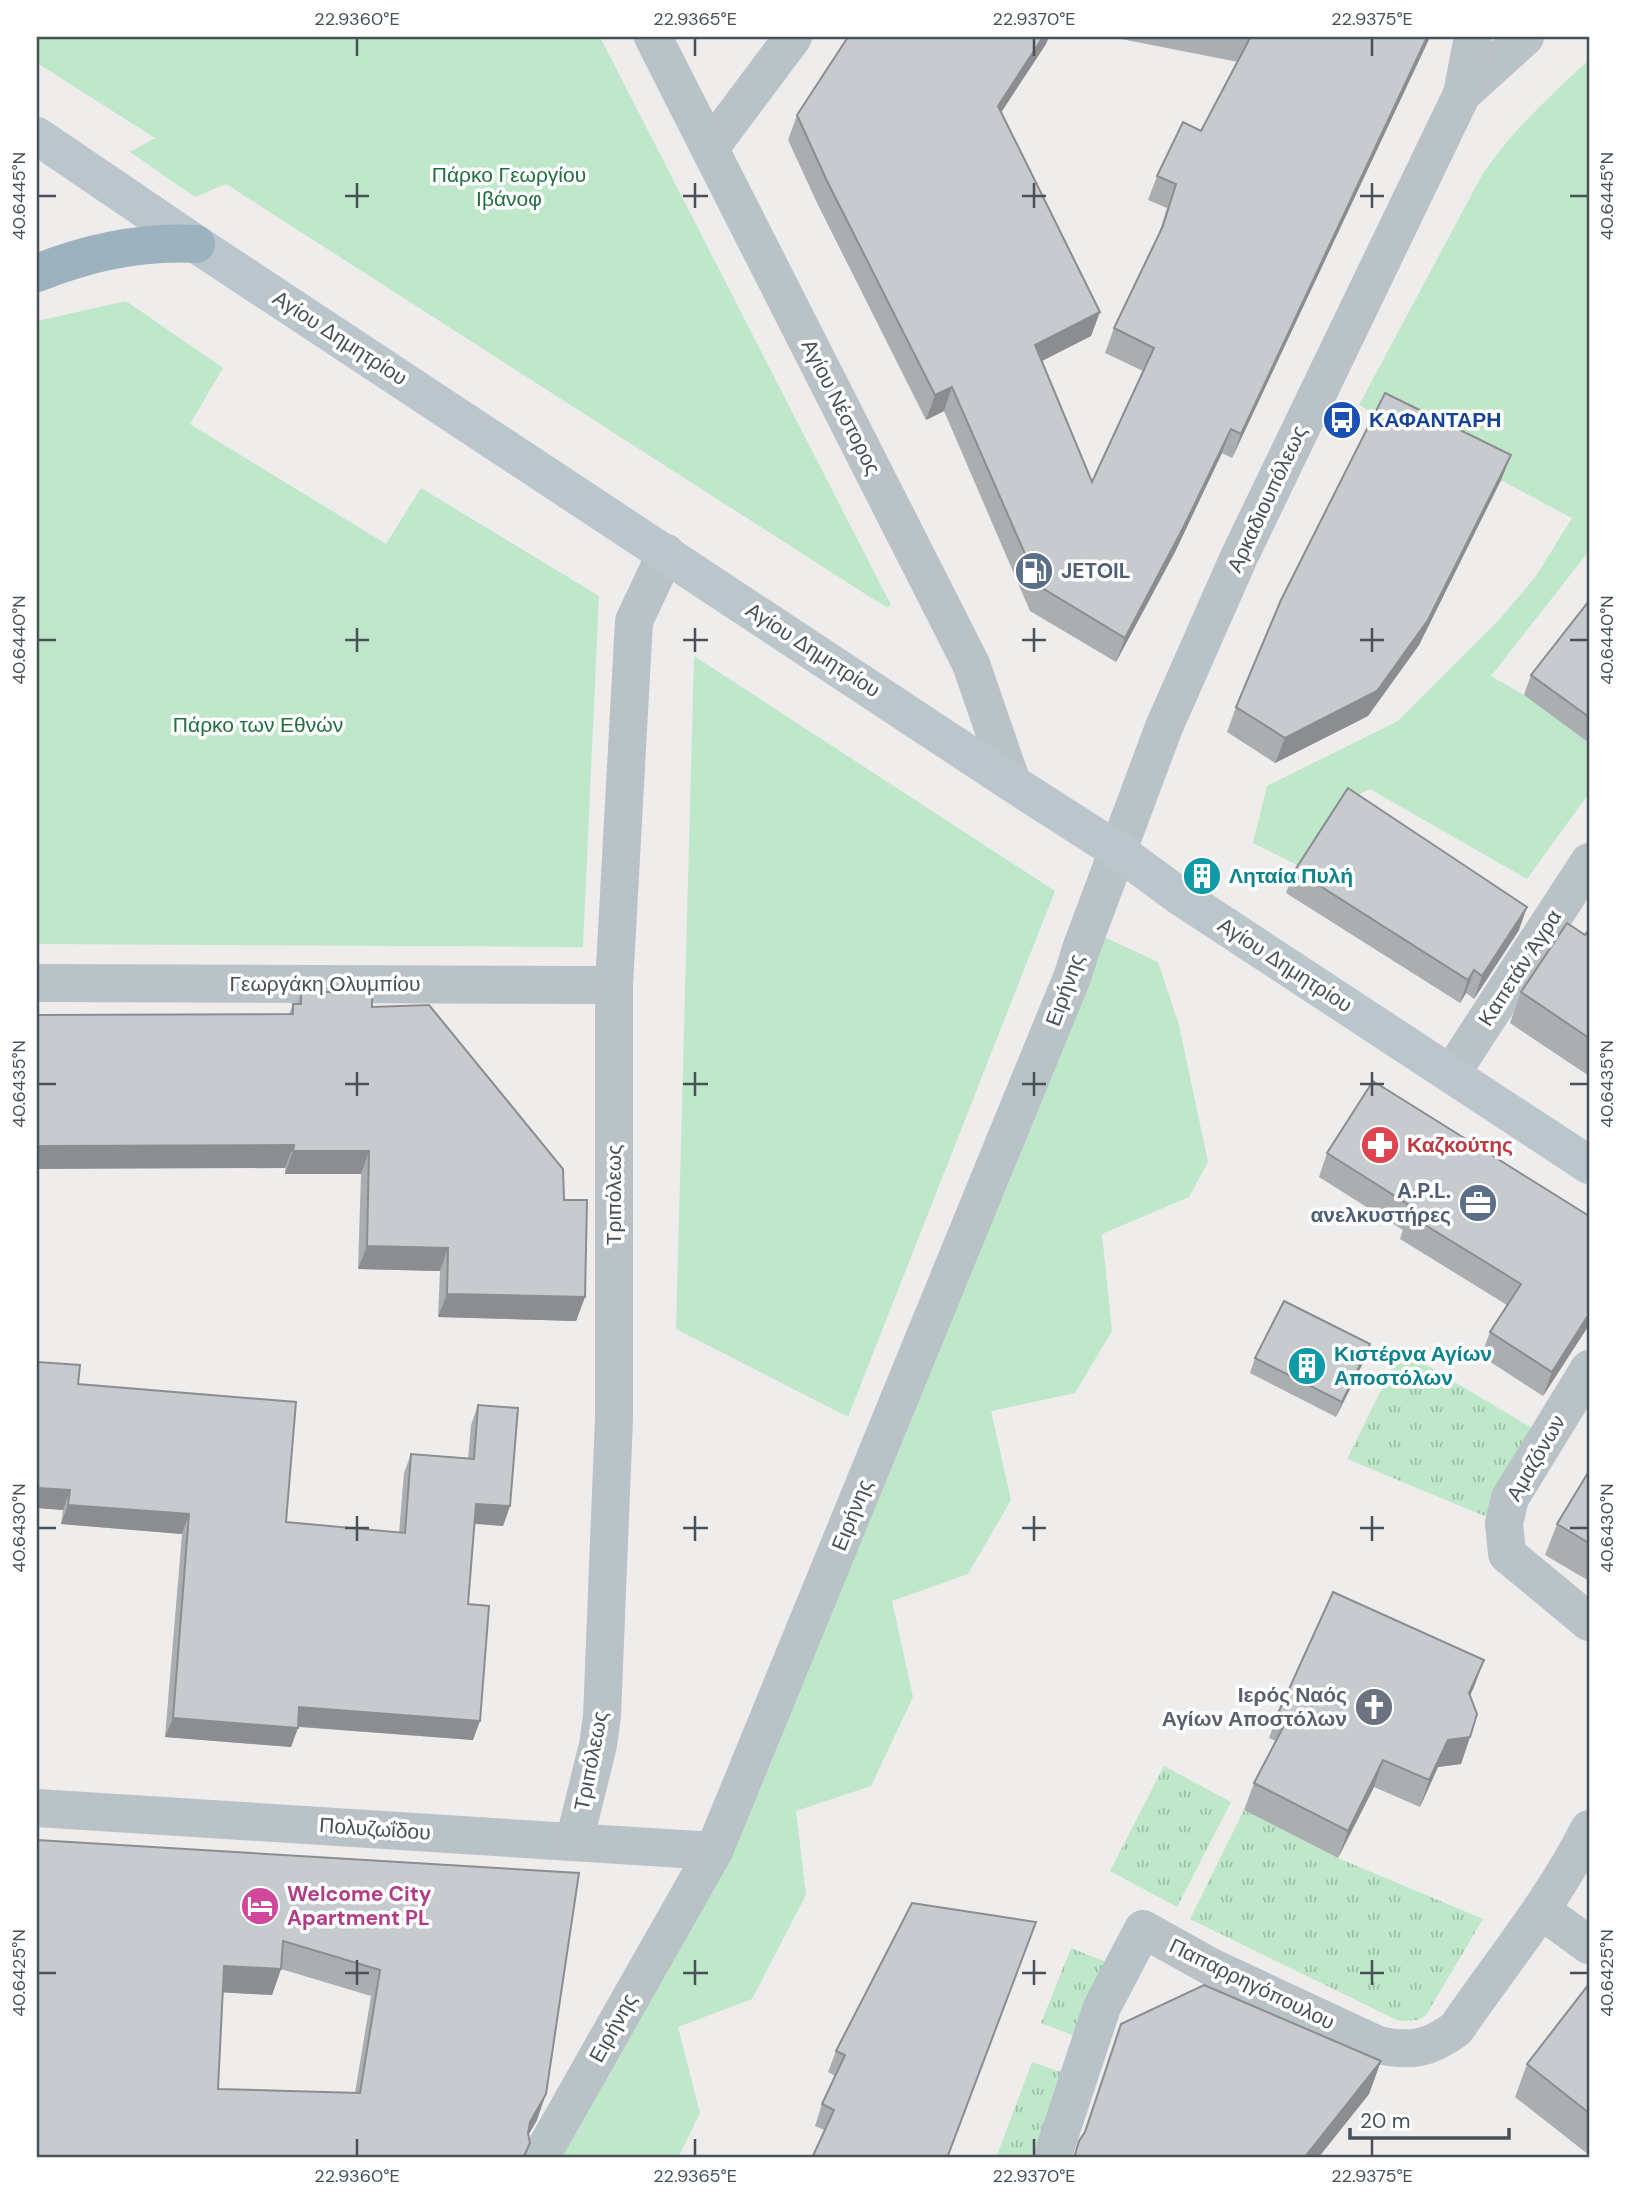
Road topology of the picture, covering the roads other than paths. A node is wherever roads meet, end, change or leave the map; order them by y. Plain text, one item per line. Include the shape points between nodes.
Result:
1 (653, 37) edge
2 (793, 37) edge
3 (1474, 37) edge
4 (1525, 37) edge
5 (1462, 94) junction
6 (37, 136) edge
7 (710, 148) junction
8 (196, 244) junction
9 (37, 273) edge
10 (666, 553) junction
11 (1012, 783) junction
12 (1118, 850) junction
13 (1589, 862) edge
14 (37, 983) edge
15 (614, 985) junction
16 (1451, 1074) junction
17 (1589, 1166) edge
18 (1589, 1368) edge
19 (1589, 1622) edge
20 (37, 1808) edge
21 (1589, 1829) edge
22 (574, 1842) junction
23 (714, 1851) junction
24 (1542, 1910) junction
25 (1589, 1945) edge
26 (540, 2158) edge
27 (1052, 2158) edge

1 - 7 street, Αγίου Νέστορος
2 - 7 street
3 - 5 street, Αρκαδιουπόλεως
4 - 5 street
5 - 12 street, Αρκαδιουπόλεως via 1239,557 1164,727
6 - 8 main road, Αγίου Δημητρίου
7 - 11 street, Αγίου Νέστορος via 971,664
8 - 9 highway via 125,248
8 - 10 main road, Αγίου Δημητρίου
10 - 11 main road, Αγίου Δημητρίου
10 - 15 street, Τριπόλεως via 635,621
11 - 12 main road, Αγίου Δημητρίου
12 - 16 main road, Αγίου Δημητρίου via 1178,895
12 - 23 street, Ειρήνης via 1073,975
13 - 16 street, Καπετάν Άγρα
14 - 15 street, Γεωργάκη Ολυμπίου
15 - 22 street, Τριπόλεως via 614,1418 602,1716
16 - 17 main road, Αγίου Δημητρίου
18 - 19 street, Αμαζόνων via 1510,1498 1503,1523 1507,1554
20 - 22 street, Πολυζωΐδου
21 - 24 street
22 - 23 street, Πολυζωΐδου
23 - 26 street, Ειρήνης
24 - 25 street
24 - 27 street, Παπαρρηγόπουλου via 1456,2029 1439,2041 1408,2049 1378,2045 1213,1968 1143,1929 1102,2007

